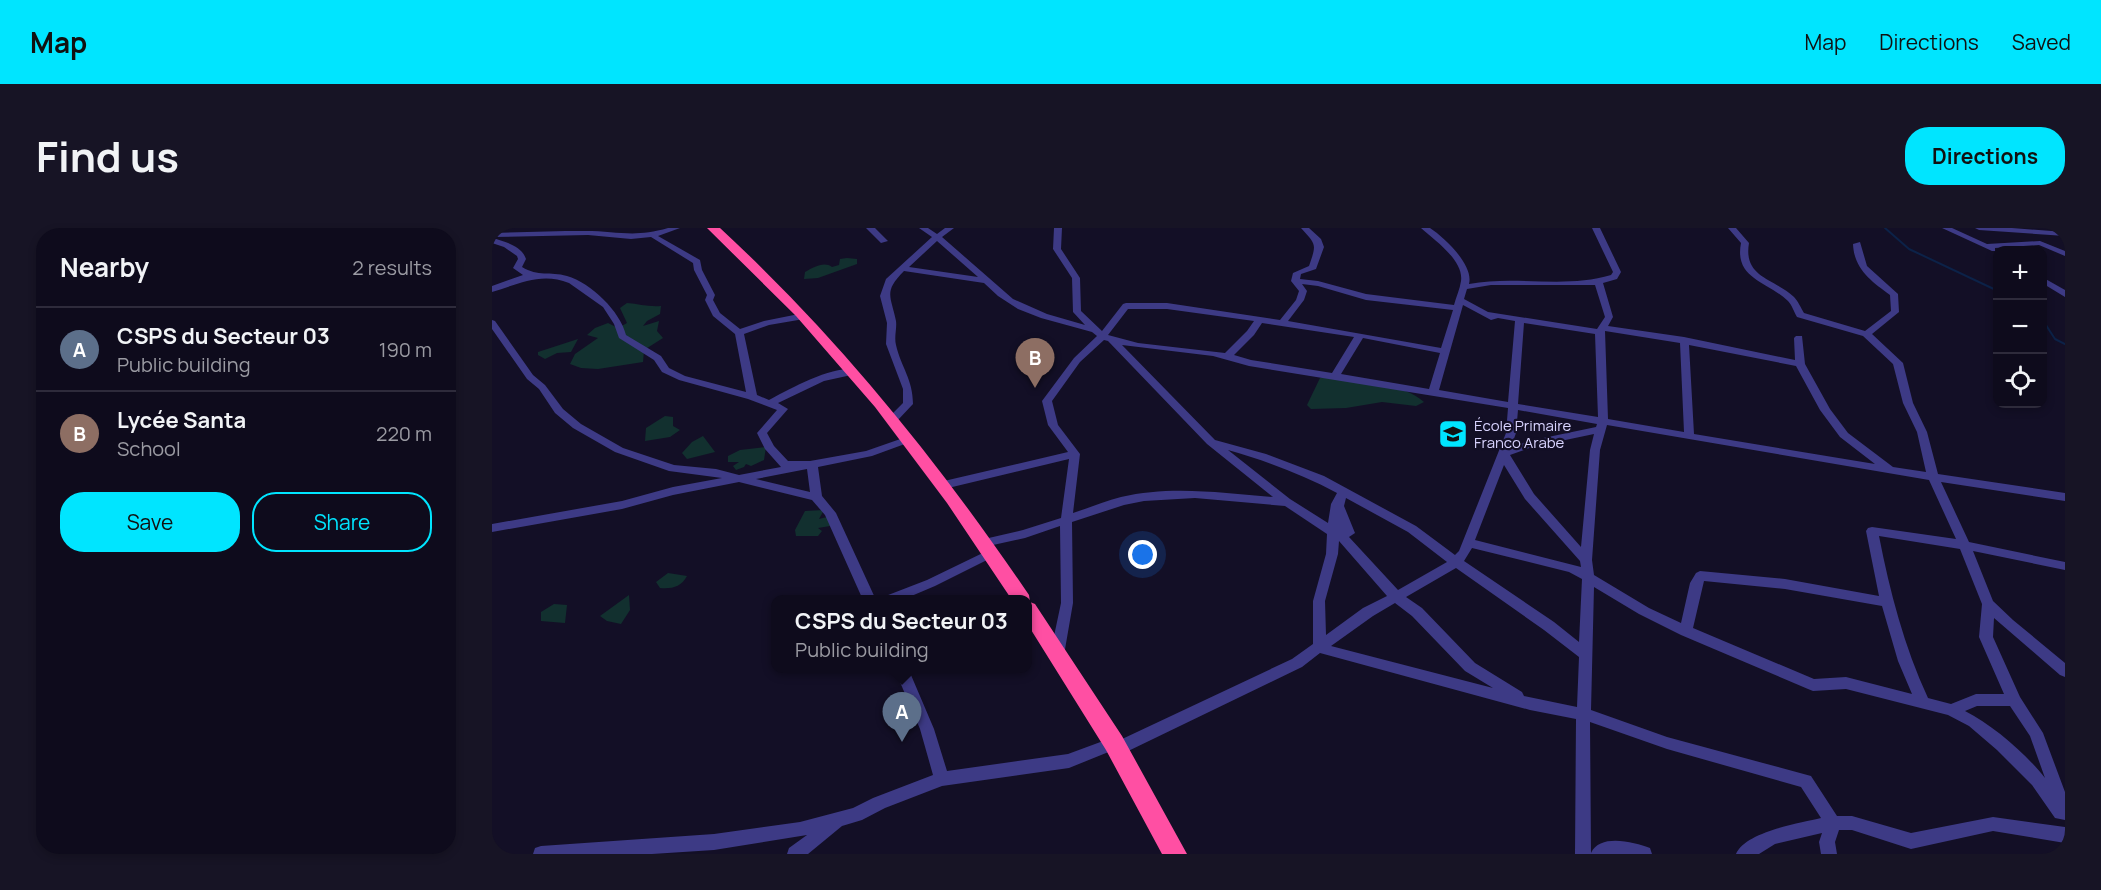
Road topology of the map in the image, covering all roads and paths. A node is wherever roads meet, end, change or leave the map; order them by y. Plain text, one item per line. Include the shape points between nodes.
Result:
1 (674, 228) edge
2 (713, 228) edge
3 (870, 228) edge
4 (923, 228) edge
5 (950, 228) edge
6 (1058, 228) edge
7 (1305, 228) edge
8 (1596, 228) edge
9 (1732, 228) edge
10 (1946, 228) edge
11 (1979, 228) edge
12 (1431, 230) edge
13 (2065, 234) edge
14 (652, 235) junction
15 (936, 237) junction
16 (492, 238) edge
17 (884, 241) dead end
18 (1857, 244) dead end
19 (2021, 245) joint
20 (1985, 246) junction
21 (1993, 249) edge
22 (2065, 254) edge
23 (902, 268) junction
24 (531, 276) junction
25 (989, 281) junction
26 (1295, 281) junction
27 (1598, 282) junction
28 (2047, 282) edge
29 (1465, 287) junction
30 (492, 289) edge
31 (2065, 294) edge
32 (1460, 304) junction
33 (804, 316) junction
34 (1259, 321) junction
35 (492, 323) edge
36 (1281, 324) junction
37 (1519, 325) junction
38 (1601, 330) junction
39 (739, 333) junction
40 (1866, 334) junction
41 (1102, 335) junction
42 (1360, 335) junction
43 (1799, 338) dead end
44 (1684, 340) junction
45 (1445, 351) junction
46 (1227, 356) junction
47 (1800, 364) junction
48 (854, 372) junction
49 (1335, 376) junction
50 (1433, 393) junction
51 (752, 397) junction
52 (771, 403) junction
53 (1511, 406) junction
54 (893, 419) junction
55 (1602, 425) junction
56 (1689, 435) junction
57 (909, 439) junction
58 (1211, 442) junction
59 (1504, 453) junction
60 (1075, 454) junction
61 (812, 465) junction
62 (1894, 472) junction
63 (1933, 477) junction
64 (736, 479) junction
65 (1329, 484) junction
66 (944, 485) junction
67 (1343, 491) junction
68 (816, 497) junction
69 (2065, 497) edge
70 (1288, 502) junction
71 (1338, 506) junction
72 (1066, 521) junction
73 (492, 528) edge
74 (1333, 531) junction
75 (1349, 533) dead end
76 (1468, 543) junction
77 (1965, 544) junction
78 (988, 548) junction
79 (1586, 560) junction
80 (1456, 562) junction
81 (2065, 566) edge
82 (1588, 575) junction
83 (868, 595) edge
84 (900, 595) edge
85 (1019, 595) edge
86 (1396, 597) junction
87 (1886, 602) junction
88 (1988, 604) junction
89 (1032, 615) edge
90 (1686, 631) junction
91 (1320, 648) junction
92 (1057, 655) junction
93 (1586, 655) junction
94 (2065, 670) edge
95 (903, 673) edge
96 (2014, 700) junction
97 (1923, 702) junction
98 (1530, 704) junction
99 (1952, 710) junction
100 (1584, 714) junction
101 (1115, 746) junction
102 (942, 779) junction
103 (2065, 813) edge
104 (840, 819) junction
105 (2065, 819) edge
106 (1833, 823) junction
107 (2065, 835) edge
108 (711, 848) edge
109 (541, 854) edge
110 (795, 854) edge
111 (1175, 854) edge
112 (1583, 854) edge
113 (1599, 854) edge
114 (1644, 854) edge
115 (1744, 854) edge
116 (1829, 854) edge

1 - 14 street
2 - 33 highway
3 - 17 street
4 - 15 street
5 - 15 street
6 - 41 street via 1058,249 1076,278 1077,312
7 - 26 street via 1320,247 1313,267 1297,273
8 - 27 street via 1597,238 1617,272 1614,277
9 - 40 street via 1745,243 1743,262 1752,273 1793,300 1800,315
10 - 20 street
11 - 13 street
12 - 29 street via 1463,268
14 - 16 street via 588,233
14 - 39 street via 697,262 716,314
15 - 23 street
15 - 25 street
16 - 24 street via 521,255 517,268
18 - 40 street via 1857,255 1866,272 1894,294 1895,312
19 - 20 street
19 - 22 street via 2040,243
20 - 21 street
23 - 25 street
23 - 54 street via 889,281 885,296 892,323 891,344 908,389 908,404
24 - 30 street
24 - 51 street via 572,281 606,305 620,324 622,336 658,358 665,370
25 - 41 street via 1002,294 1032,310
26 - 32 street via 1366,297
26 - 36 street via 1303,291
27 - 29 street via 1491,282
27 - 38 street via 1609,317
28 - 31 street
29 - 32 street
32 - 37 street
32 - 45 street
33 - 39 street
33 - 48 highway
34 - 36 street
34 - 41 street via 1167,306 1126,306
34 - 46 street
35 - 64 street via 530,377 577,426 619,450 673,468
36 - 42 street
37 - 38 street
37 - 53 street
38 - 44 street
38 - 55 street
39 - 51 street
40 - 63 street via 1898,363
41 - 46 street
41 - 58 street
41 - 60 street via 1077,360 1047,401 1053,424
42 - 45 street
42 - 49 street
43 - 47 street
44 - 47 street
44 - 56 street
45 - 50 street
46 - 49 street
47 - 62 street via 1844,435
48 - 52 street via 822,377
48 - 54 highway
49 - 50 street
50 - 53 street
51 - 52 street
52 - 61 street via 783,409 762,433 769,447 785,465
53 - 55 street
53 - 59 street
54 - 57 highway
55 - 56 street
55 - 59 street
55 - 79 street via 1595,450
56 - 62 street
57 - 61 street via 868,454
57 - 66 highway
58 - 65 street via 1262,456
58 - 70 street
59 - 76 street
59 - 79 street via 1533,501
60 - 66 street
60 - 72 street
61 - 64 street
61 - 68 street
62 - 63 street
63 - 69 street
63 - 77 street
64 - 68 street
64 - 73 street via 622,505
65 - 67 street
65 - 71 street
66 - 78 highway
67 - 71 street
67 - 80 street via 1412,528
68 - 83 street via 830,513
70 - 72 street via 1195,494 1144,497
70 - 74 street
71 - 74 street
71 - 75 street
72 - 78 street
72 - 92 street via 1067,603
74 - 86 street
74 - 91 street via 1332,554 1319,601
76 - 80 street
76 - 82 street via 1574,568
77 - 81 street
77 - 87 street via 1872,531
77 - 88 street
78 - 84 street via 931,582
78 - 85 highway
79 - 82 street
80 - 86 street
80 - 93 street
82 - 90 street via 1644,611
82 - 93 street
86 - 91 street via 1368,612
86 - 98 street via 1417,612 1470,668
87 - 90 street via 1785,584 1700,576
87 - 97 street
88 - 94 street
88 - 96 street via 1986,637
89 - 92 highway
90 - 97 street via 1813,685 1846,683
91 - 98 street
91 - 101 street via 1297,663
92 - 101 highway
93 - 100 street
95 - 102 street via 927,729
96 - 99 street via 1976,700
96 - 103 street via 2036,733
97 - 99 street
98 - 100 street
99 - 105 street via 2002,745 2037,780
100 - 106 street via 1667,743 1806,781
100 - 112 street
101 - 102 street via 1069,761
101 - 111 highway
102 - 104 street
104 - 108 street
104 - 110 street
106 - 107 street via 1852,823 1911,841 1993,824
106 - 115 street via 1773,837
106 - 116 street via 1827,843
108 - 109 street
113 - 114 street via 1608,848

